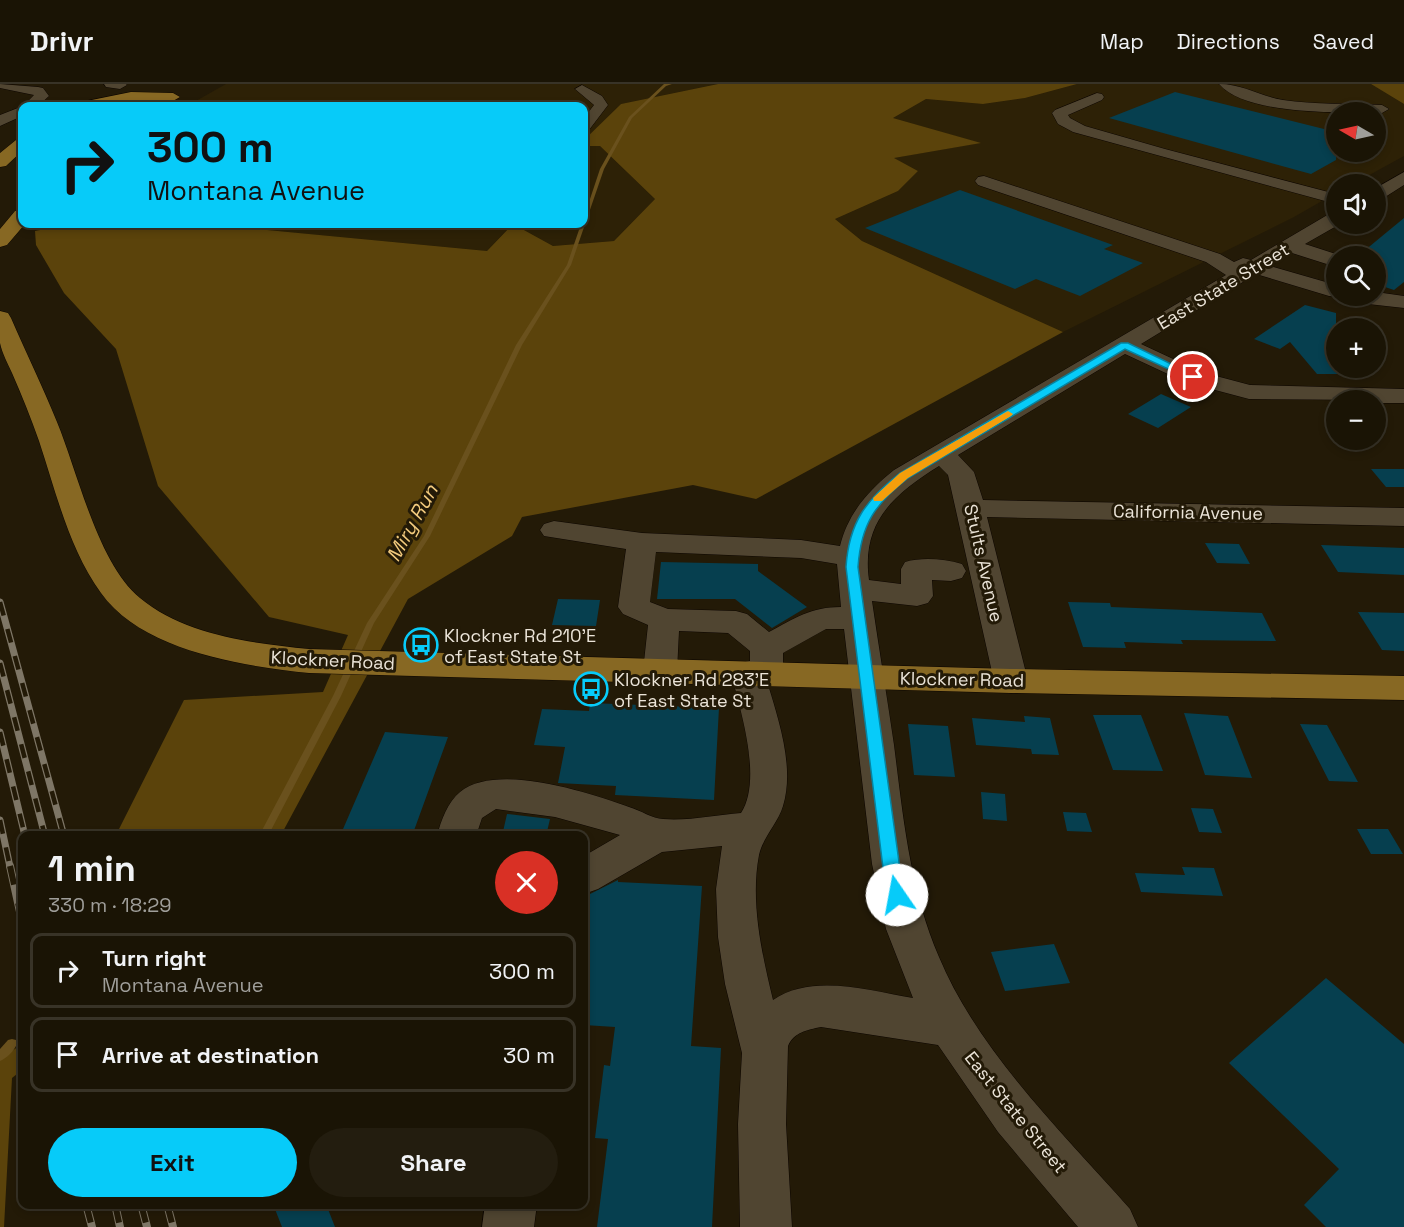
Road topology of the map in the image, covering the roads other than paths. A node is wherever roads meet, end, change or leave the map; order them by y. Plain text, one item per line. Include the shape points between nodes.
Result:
1 (0, 84) edge
2 (118, 84) edge
3 (1226, 84) edge
4 (582, 89) dead end
5 (1318, 92) dead end
6 (1353, 93) dead end
7 (173, 97) edge
8 (1096, 97) dead end
9 (35, 102) edge
10 (87, 102) edge
11 (100, 102) edge
12 (1329, 102) edge
13 (1370, 102) edge
14 (1326, 106) edge
15 (18, 112) edge
16 (0, 121) edge
17 (588, 122) edge
18 (18, 146) edge
19 (1246, 160) dead end
20 (0, 162) edge
21 (1284, 170) dead end
22 (1226, 171) junction
23 (1404, 177) edge
24 (1264, 180) junction
25 (984, 182) dead end
26 (1386, 189) edge
27 (1326, 197) edge
28 (18, 219) edge
29 (1326, 224) edge
30 (3, 234) edge
31 (1291, 246) junction
32 (1326, 258) edge
33 (1249, 272) junction
34 (1326, 274) edge
35 (1311, 284) junction
36 (1326, 289) edge
37 (1386, 300) edge
38 (1404, 302) edge
39 (0, 318) edge
40 (1124, 345) junction
41 (1404, 396) edge
42 (942, 454) junction
43 (971, 508) junction
44 (1404, 517) edge
45 (554, 530) dead end
46 (642, 542) junction
47 (853, 557) junction
48 (951, 571) dead end
49 (856, 604) junction
50 (664, 620) junction
51 (760, 665) junction
52 (660, 670) junction
53 (866, 676) junction
54 (1011, 681) junction
55 (1404, 688) edge
56 (750, 828) junction
57 (458, 831) edge
58 (657, 836) junction
59 (588, 875) edge
60 (951, 1025) junction
61 (765, 1054) junction
62 (510, 1209) edge
63 (508, 1227) edge
64 (766, 1227) edge
65 (1112, 1227) edge

1 - 9 street via 38,91 42,96
2 - 7 main road
2 - 10 main road
3 - 14 street via 1275,102
4 - 17 street via 601,105
5 - 12 street
6 - 13 street
7 - 11 main road via 131,96
8 - 22 street via 1060,113 1063,121
15 - 16 street
18 - 20 main road
19 - 22 street
21 - 24 street
22 - 24 street
23 - 26 street
24 - 27 street
25 - 33 street
28 - 30 main road
29 - 31 street, East State Street
31 - 32 street
31 - 33 street, East State Street
33 - 35 street
33 - 40 street, East State Street
34 - 35 street
35 - 36 street
37 - 38 street
39 - 52 main road, Klockner Road via 95,557 121,598 184,637 259,656 309,661
40 - 41 street via 1193,377 1249,392
40 - 42 street, East State Street
42 - 43 street, Stults Avenue via 961,472
42 - 47 street, East State Street via 904,476 871,507 860,525
43 - 44 street, California Avenue
43 - 54 street, Stults Avenue
45 - 46 street
46 - 47 street via 801,549
46 - 50 street via 634,607
47 - 49 street, East State Street
48 - 49 street via 916,569 917,596
49 - 51 street via 821,618
49 - 53 street, East State Street
50 - 51 street via 736,622
50 - 52 street
51 - 52 main road, Klockner Road
51 - 53 main road, Klockner Road
51 - 56 street via 756,706 769,781 765,806
53 - 54 main road, Klockner Road
53 - 60 street, East State Street via 892,876 907,933
54 - 55 main road, Klockner Road
56 - 58 street
56 - 61 street via 742,843 738,866 740,950
57 - 58 street via 470,804 486,795 504,794 629,822
58 - 59 street
60 - 61 street via 821,1006 793,1012 775,1024
60 - 65 street, East State Street via 1005,1104
61 - 64 street via 762,1124
62 - 63 street

